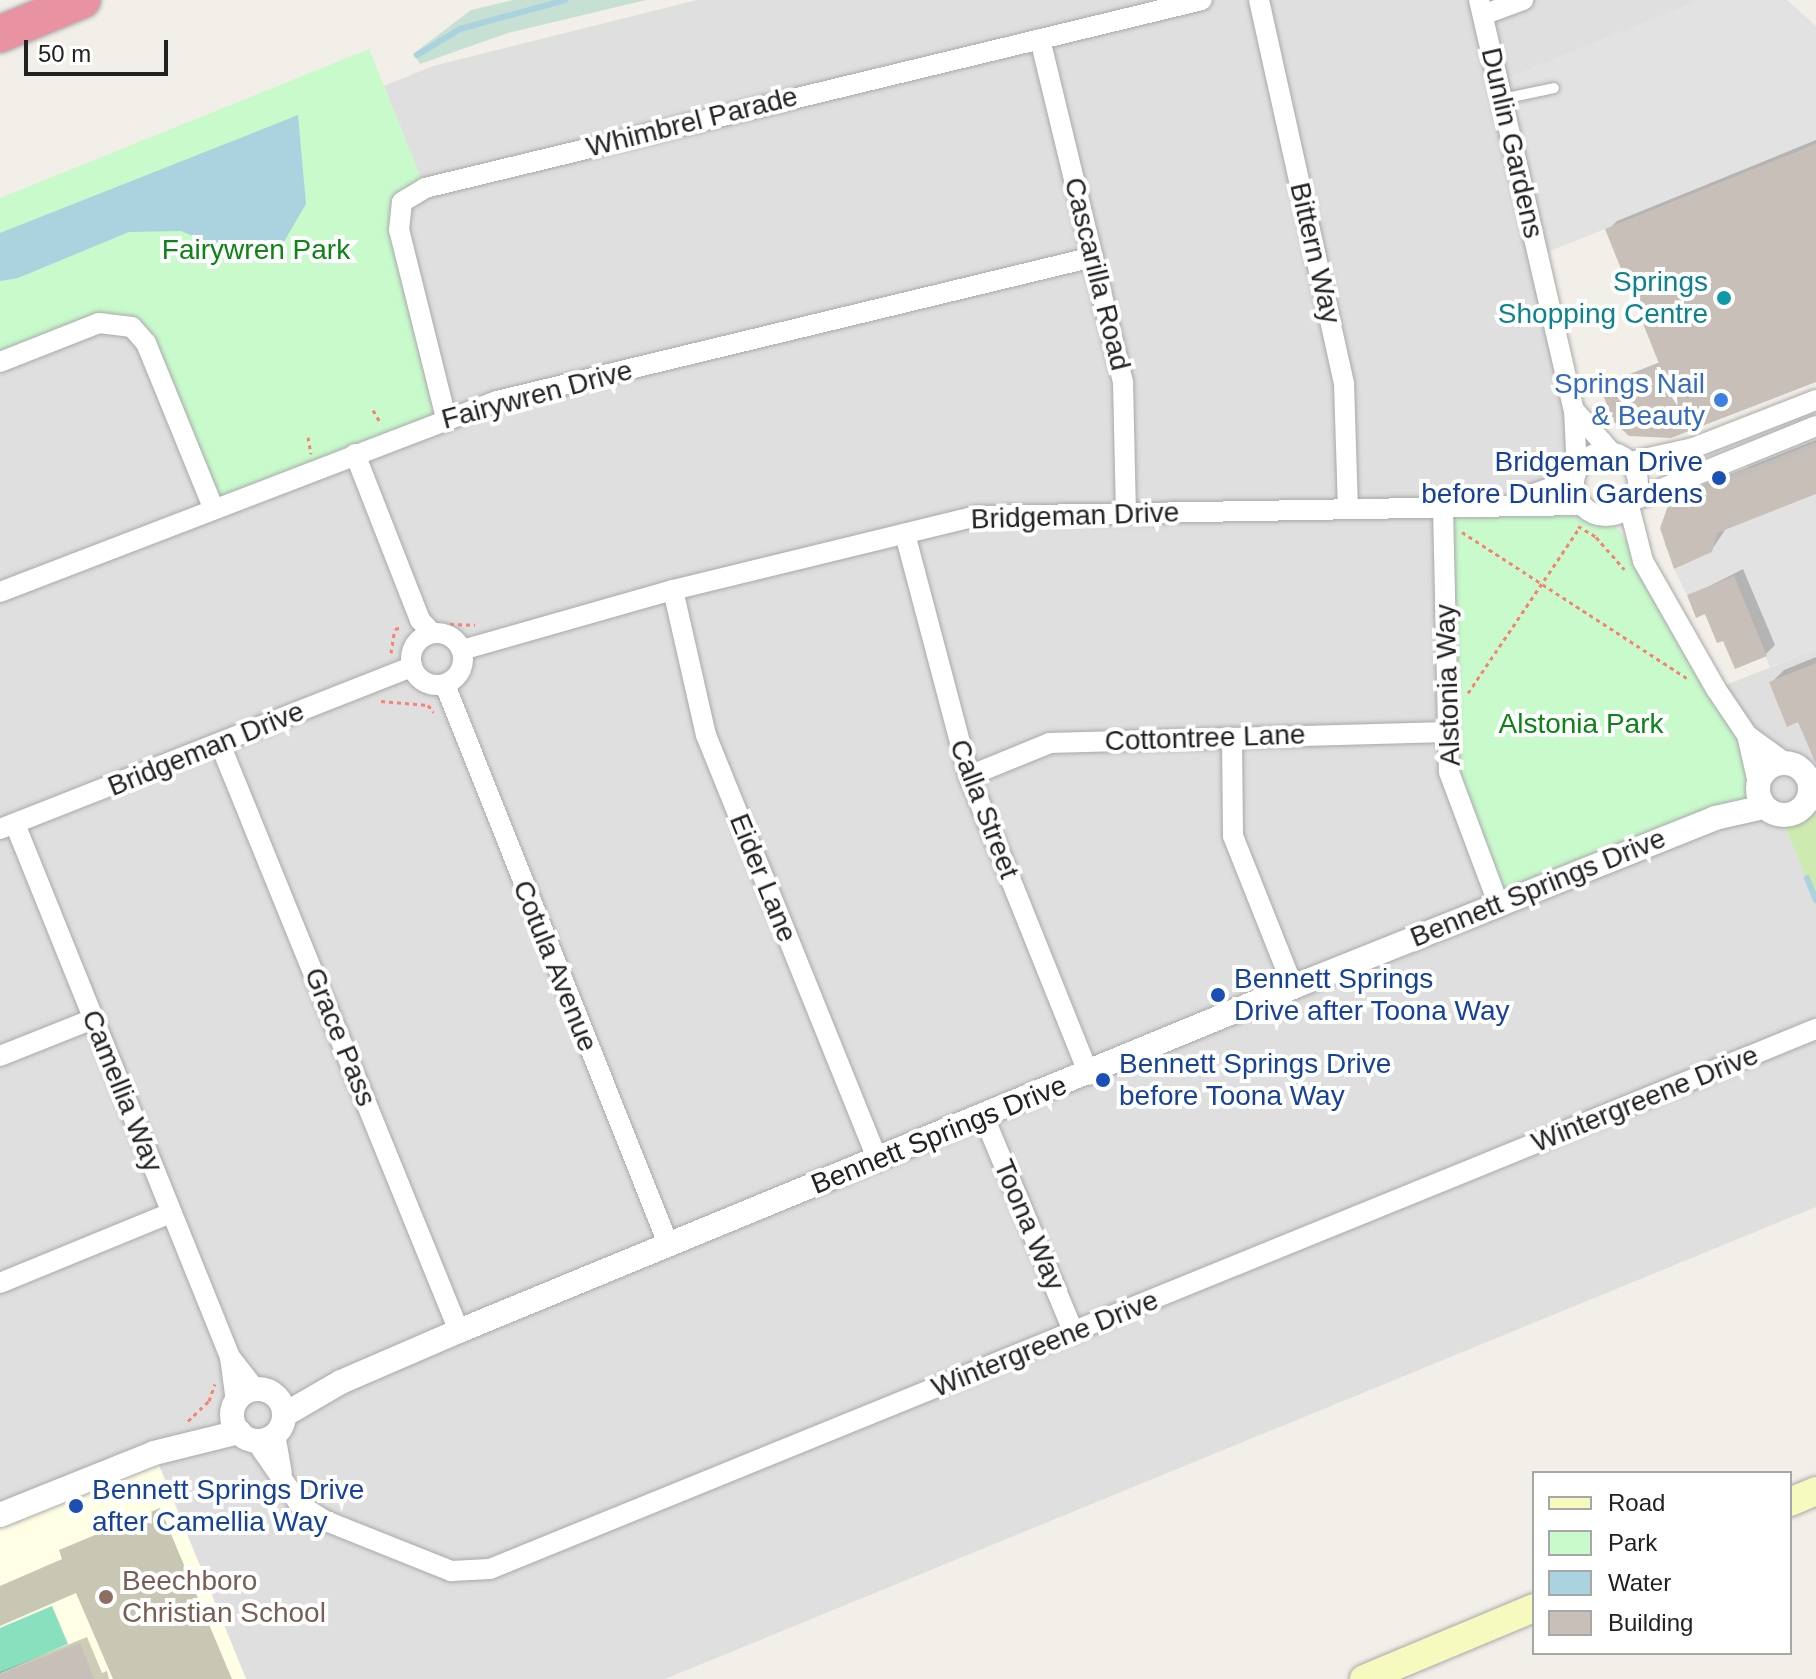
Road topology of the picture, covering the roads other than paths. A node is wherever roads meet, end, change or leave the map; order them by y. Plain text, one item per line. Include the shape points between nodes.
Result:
1 (82, 0) edge
2 (1202, 0) edge
3 (1259, 0) edge
4 (1523, 0) edge
5 (1481, 8) edge
6 (0, 34) edge
7 (1040, 39) junction
8 (1554, 88) dead end
9 (1502, 99) junction
10 (1093, 257) junction
11 (0, 362) edge
12 (1816, 400) edge
13 (1574, 410) junction
14 (446, 418) junction
15 (1816, 426) edge
16 (1611, 452) junction
17 (355, 454) junction
18 (1630, 462) junction
19 (1576, 475) junction
20 (1512, 503) junction
21 (1631, 503) junction
22 (213, 507) junction
23 (1443, 507) junction
24 (1348, 509) junction
25 (1126, 512) junction
26 (1607, 516) junction
27 (1579, 519) junction
28 (905, 534) junction
29 (1643, 561) junction
30 (673, 590) junction
31 (0, 592) edge
32 (437, 626) junction
33 (462, 650) junction
34 (412, 667) junction
35 (445, 685) junction
36 (1447, 728) junction
37 (1747, 735) junction
38 (1232, 738) junction
39 (220, 744) junction
40 (1805, 775) edge
41 (969, 776) junction
42 (1760, 794) junction
43 (7, 827) edge
44 (1498, 903) junction
45 (1293, 987) junction
46 (93, 1019) junction
47 (1816, 1029) edge
48 (0, 1056) edge
49 (1089, 1075) junction
50 (984, 1117) junction
51 (877, 1158) junction
52 (171, 1213) junction
53 (669, 1246) junction
54 (0, 1283) edge
55 (459, 1331) junction
56 (1074, 1333) junction
57 (256, 1414) junction
58 (1816, 1491) edge
59 (1792, 1501) edge
60 (0, 1515) edge
61 (1532, 1609) edge
62 (1364, 1679) edge

1 - 6 highway
2 - 7 street, Whimbrel Parade
3 - 24 street, Bittern Way via 1344,383
4 - 5 street, Dunlin Gardens
5 - 9 street, Dunlin Gardens
7 - 10 street, Cascarilla Road
7 - 14 street, Whimbrel Parade via 463,177 402,202 399,230
8 - 9 lane
9 - 13 street, Dunlin Gardens
10 - 14 street, Fairywren Drive via 512,397
10 - 25 street, Cascarilla Road via 1123,382
11 - 22 street via 99,323 132,327 146,343
12 - 18 street via 1693,448
13 - 16 street, Dunlin Gardens
13 - 19 street, Dunlin Gardens
14 - 17 street, Fairywren Drive
15 - 21 street
16 - 18 street
16 - 19 street via 1590,456
17 - 22 street, Fairywren Drive
17 - 32 street via 420,620
18 - 21 street via 1638,480
19 - 20 street, Bridgeman Drive
19 - 27 street
20 - 23 street, Bridgeman Drive
20 - 27 street, Bridgeman Drive
21 - 26 street
21 - 29 street
22 - 31 street, Fairywren Drive
23 - 24 street, Bridgeman Drive
23 - 36 street, Alstonia Way
24 - 25 street, Bridgeman Drive
25 - 28 street, Bridgeman Drive via 976,516
26 - 27 street
26 - 29 street
28 - 30 street, Bridgeman Drive
28 - 41 street, Calla Street
29 - 37 street
30 - 33 street, Bridgeman Drive
30 - 51 street, Eider Lane via 706,735
32 - 33 street
32 - 34 street via 414,646
33 - 35 street via 459,675
34 - 35 street via 428,685
34 - 39 street, Bridgeman Drive
35 - 53 street, Cotula Avenue
36 - 38 street, Cottontree Lane
36 - 44 street, Alstonia Way via 1449,772
37 - 40 street
37 - 42 street
38 - 41 street, Cottontree Lane via 1050,743
38 - 45 street via 1233,836
39 - 43 street, Bridgeman Drive
39 - 55 street, Grace Pass
40 - 42 street via 1767,768
40 - 42 street via 1797,812 1780,815
41 - 49 street, Calla Street
42 - 44 street, Bennett Springs Drive via 1715,818
43 - 46 street, Camellia Way
44 - 45 street, Bennett Springs Drive
45 - 49 street, Bennett Springs Drive
46 - 48 street
46 - 52 street, Camellia Way
47 - 56 street, Wintergreene Drive
49 - 50 street, Bennett Springs Drive
50 - 51 street, Bennett Springs Drive
50 - 56 street, Toona Way
51 - 53 street, Bennett Springs Drive
52 - 54 street
52 - 57 street, Camellia Way
53 - 55 street, Bennett Springs Drive
55 - 57 street, Bennett Springs Drive
56 - 57 street, Wintergreene Drive via 490,1569 451,1571 351,1533 300,1505
57 - 60 street, Bennett Springs Drive via 181,1448 154,1453
58 - 59 main road
61 - 62 main road

